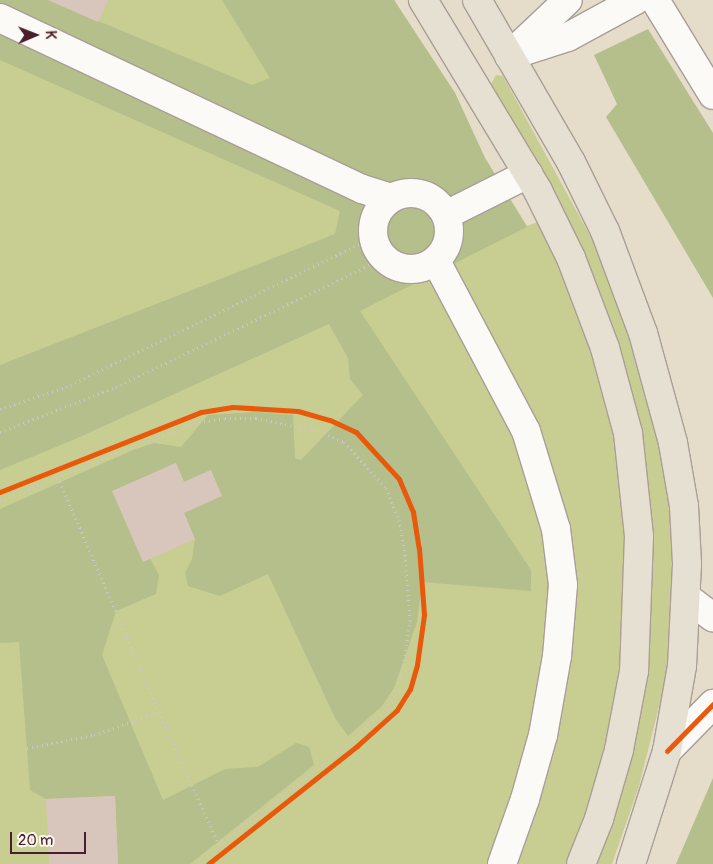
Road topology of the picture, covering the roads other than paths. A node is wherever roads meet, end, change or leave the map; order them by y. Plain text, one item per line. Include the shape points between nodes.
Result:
1 (423, 0) edge
2 (477, 0) edge
3 (568, 0) edge
4 (636, 0) edge
5 (655, 0) edge
6 (0, 18) edge
7 (509, 56) junction
8 (472, 79) junction
9 (713, 94) edge
10 (528, 174) junction
11 (379, 197) junction
12 (446, 215) junction
13 (436, 261) junction
14 (686, 597) junction
15 (713, 617) edge
16 (713, 704) edge
17 (668, 751) junction
18 (502, 864) edge
19 (581, 864) edge
20 (631, 864) edge

1 - 8 main road
2 - 7 main road
3 - 7 street
4 - 7 street via 568,37
5 - 9 street
6 - 11 street
7 - 8 main road
7 - 14 main road via 591,201 627,285 643,333 664,406 679,479 685,526
8 - 10 main road
10 - 12 street
10 - 19 main road via 574,266 605,348 628,433 637,510 640,582 634,671 619,750 599,819
11 - 12 street via 416,192 439,204
11 - 13 street via 374,219 378,247 396,267 409,270 424,268
12 - 13 street via 449,240
13 - 18 street via 526,431 556,529 563,585 557,656 543,734
14 - 15 street
14 - 17 main road via 677,705
16 - 17 street
17 - 20 main road

